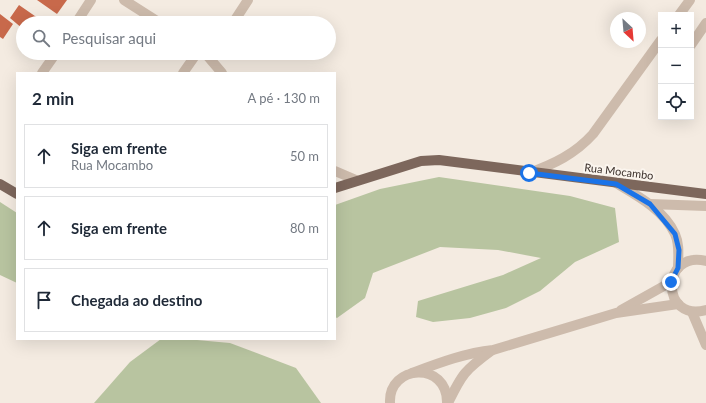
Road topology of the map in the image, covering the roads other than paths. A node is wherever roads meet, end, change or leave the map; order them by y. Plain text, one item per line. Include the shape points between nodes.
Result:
1 (91, 0) edge
2 (124, 0) edge
3 (248, 0) edge
4 (690, 0) edge
5 (681, 12) edge
6 (81, 16) edge
7 (149, 16) edge
8 (238, 16) edge
9 (706, 23) edge
10 (694, 41) edge
11 (658, 44) edge
12 (51, 60) edge
13 (192, 60) edge
14 (213, 60) edge
15 (43, 72) edge
16 (184, 72) edge
17 (221, 72) edge
18 (336, 171) edge
19 (529, 173) junction
20 (356, 180) junction
21 (0, 184) edge
22 (616, 184) junction
23 (336, 188) edge
24 (16, 193) edge
25 (706, 194) edge
26 (650, 204) junction
27 (706, 206) edge
28 (706, 261) edge
29 (678, 268) junction
30 (671, 282) junction
31 (678, 304) junction
32 (706, 310) edge
33 (692, 312) junction
34 (616, 313) junction
35 (706, 345) edge
36 (493, 350) junction
37 (412, 373) junction
38 (390, 403) edge
39 (448, 403) edge

1 - 6 street
2 - 7 street
3 - 8 street
4 - 5 street
9 - 10 street
11 - 19 street via 585,143 565,158
12 - 15 street
13 - 16 street
14 - 17 street
18 - 20 street
19 - 20 main road, Rua Mocambo via 439,160 421,162
19 - 22 main road, Rua Mocambo
20 - 23 main road, Rua Mocambo
21 - 24 main road
22 - 25 main road, Rua Mocambo
22 - 26 street
26 - 27 street
26 - 29 street via 675,234 679,250
28 - 29 street via 692,260
29 - 30 street
30 - 31 street
30 - 34 street
31 - 33 street
31 - 34 street
32 - 33 street
33 - 35 street
34 - 36 street
36 - 37 street via 453,358
36 - 39 street via 467,369
37 - 38 street via 396,383 391,392
37 - 39 street via 426,373 438,380 444,387

